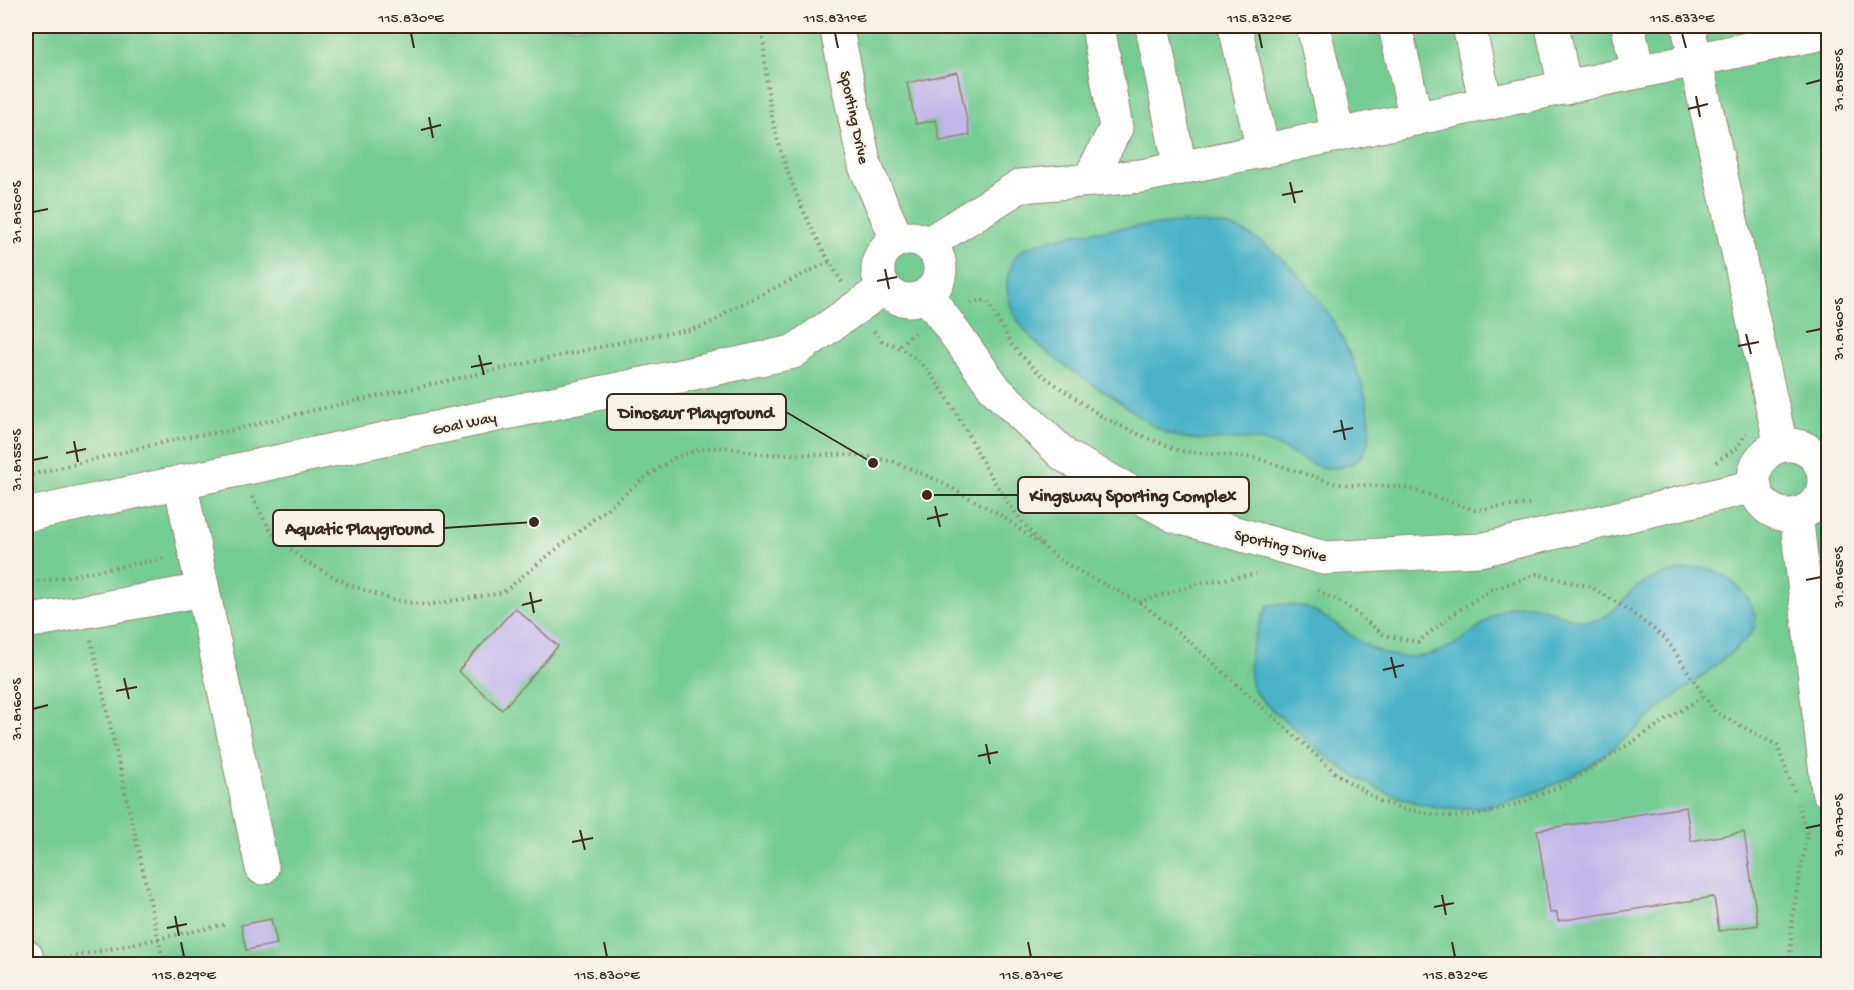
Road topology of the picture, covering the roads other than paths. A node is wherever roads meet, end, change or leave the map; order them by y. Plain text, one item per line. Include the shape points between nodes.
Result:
1 (836, 26) edge
2 (1098, 26) edge
3 (1152, 26) edge
4 (1235, 26) edge
5 (1313, 26) edge
6 (1395, 26) edge
7 (1470, 26) edge
8 (1552, 26) edge
9 (1628, 26) edge
10 (1688, 26) edge
11 (1827, 30) edge
12 (1753, 37) edge
13 (1695, 60) junction
14 (1638, 72) junction
15 (1565, 88) junction
16 (1486, 104) junction
17 (1416, 119) junction
18 (1338, 135) junction
19 (1263, 151) junction
20 (1180, 168) junction
21 (1089, 180) junction
22 (913, 241) junction
23 (884, 288) junction
24 (933, 304) junction
25 (1780, 446) junction
26 (1826, 472) edge
27 (180, 482) junction
28 (1755, 486) junction
29 (26, 514) edge
30 (1796, 514) junction
31 (203, 590) junction
32 (26, 622) edge
33 (1828, 791) edge
34 (262, 868) dead end

1 - 22 lane, Sporting Drive via 865,166
2 - 21 lane via 1116,128
3 - 20 lane
4 - 19 lane
5 - 18 lane
6 - 17 lane
7 - 16 lane
8 - 15 lane
9 - 14 lane
10 - 13 lane
11 - 12 lane
12 - 13 lane
13 - 14 lane
13 - 25 lane
14 - 15 lane
15 - 16 lane
16 - 17 lane
17 - 18 lane
18 - 19 lane
19 - 20 lane
20 - 21 lane
21 - 22 lane via 1020,186
22 - 23 lane via 881,254 879,277
22 - 24 lane via 940,260 942,270
23 - 24 lane via 904,300
23 - 27 lane, Goal Way via 793,352
24 - 28 lane, Sporting Drive via 996,390 1065,456 1175,516 1324,558 1480,550
25 - 26 lane via 1796,445 1809,450
25 - 28 lane via 1760,460
26 - 30 lane via 1819,499
27 - 29 lane, Goal Way
27 - 31 lane
28 - 30 lane via 1770,509
30 - 33 lane
31 - 32 lane
31 - 34 lane

